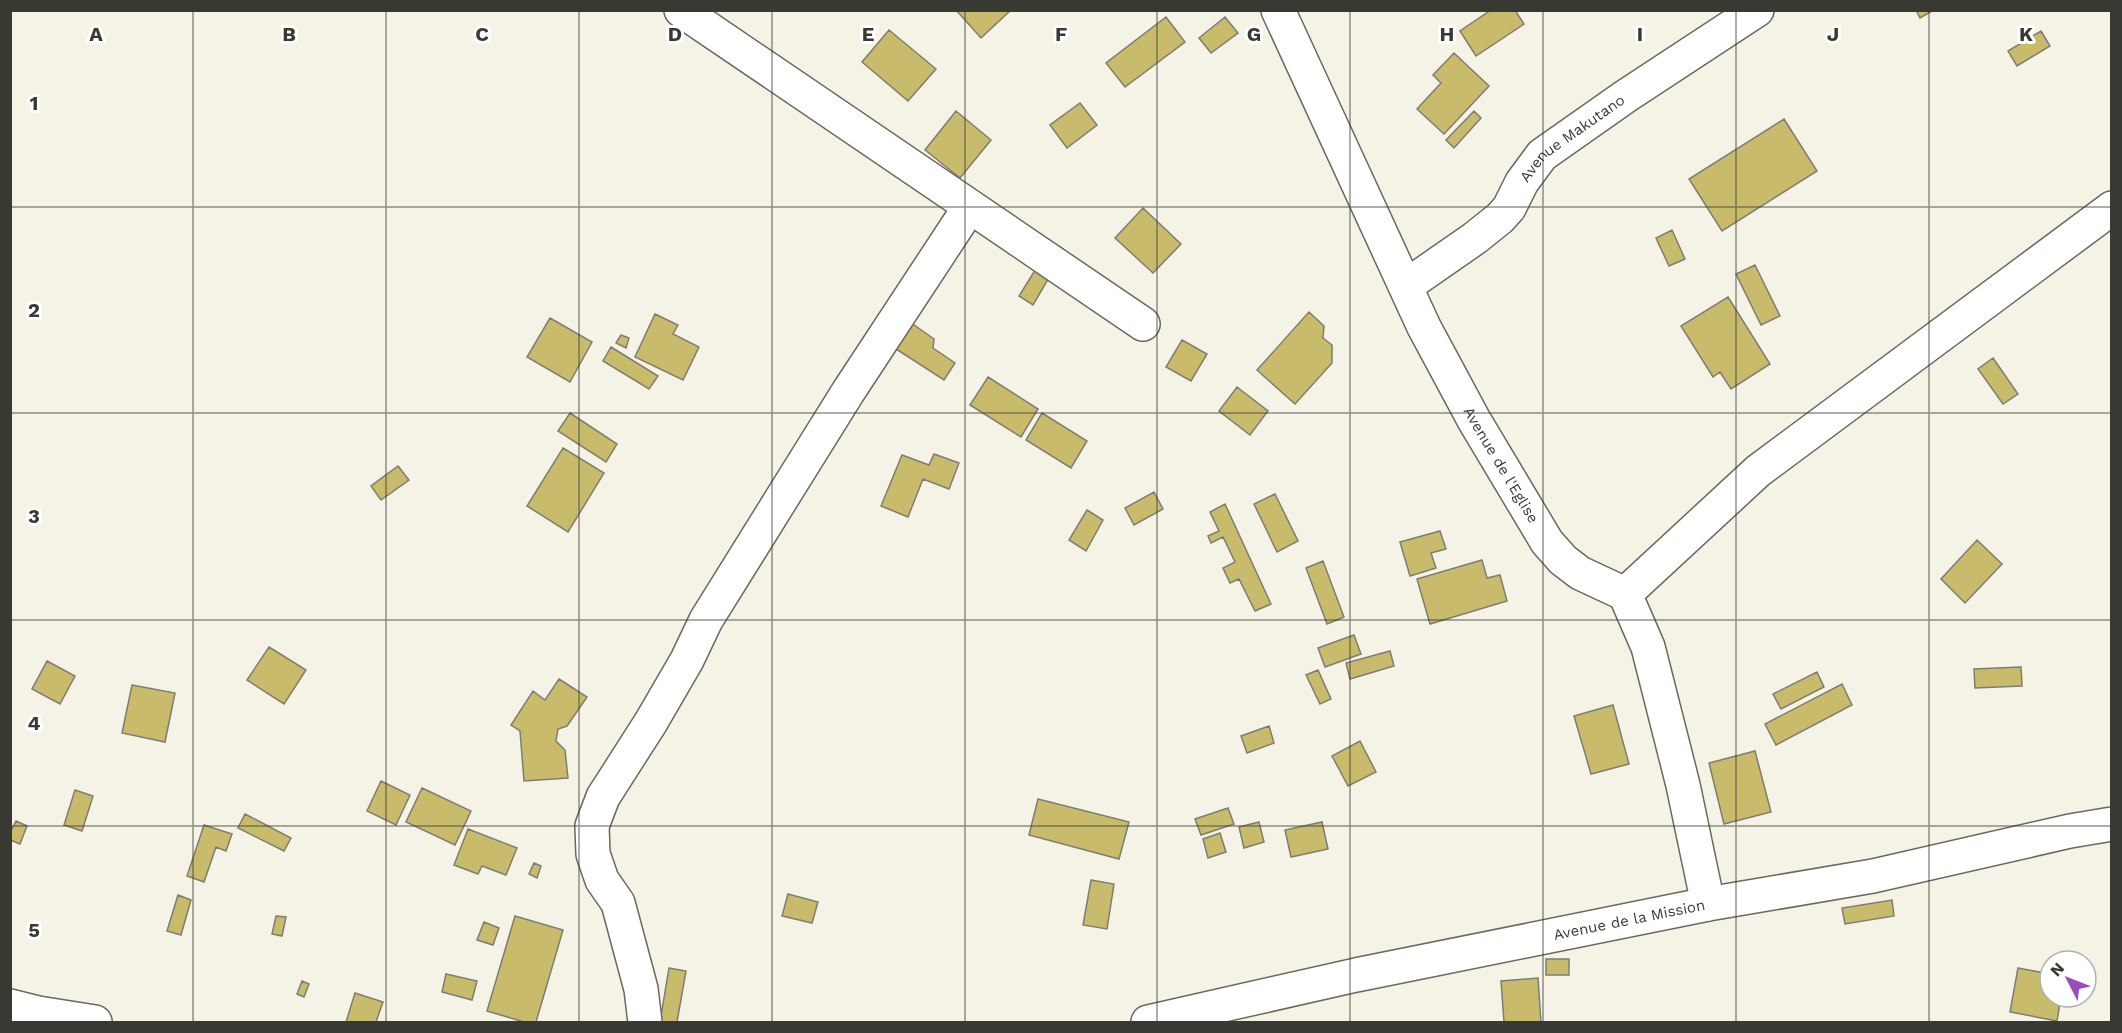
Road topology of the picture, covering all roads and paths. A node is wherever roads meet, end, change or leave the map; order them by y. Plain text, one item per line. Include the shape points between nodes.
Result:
1 (681, 10) edge
2 (1278, 10) edge
3 (1757, 10) edge
4 (969, 208) junction
5 (2112, 208) edge
6 (1406, 286) junction
7 (1143, 324) dead end
8 (1625, 594) junction
9 (2112, 824) edge
10 (1708, 904) junction
11 (10, 1006) edge
12 (95, 1023) edge
13 (645, 1023) edge
14 (1148, 1023) edge

1 - 4 street
2 - 6 street, Avenue de l'Eglise
3 - 6 street, Avenue Makutano via 1542,155 1500,218
4 - 7 street
4 - 13 street via 706,620 687,660 603,797 592,826 593,854 602,880 618,903 641,989
5 - 8 street via 1758,471
6 - 8 street, Avenue de l'Eglise via 1446,371 1547,542 1580,573
8 - 10 street via 1648,647
9 - 10 street, Avenue de la Mission via 1873,876
10 - 14 street, Avenue de la Mission via 1356,975
11 - 12 street

